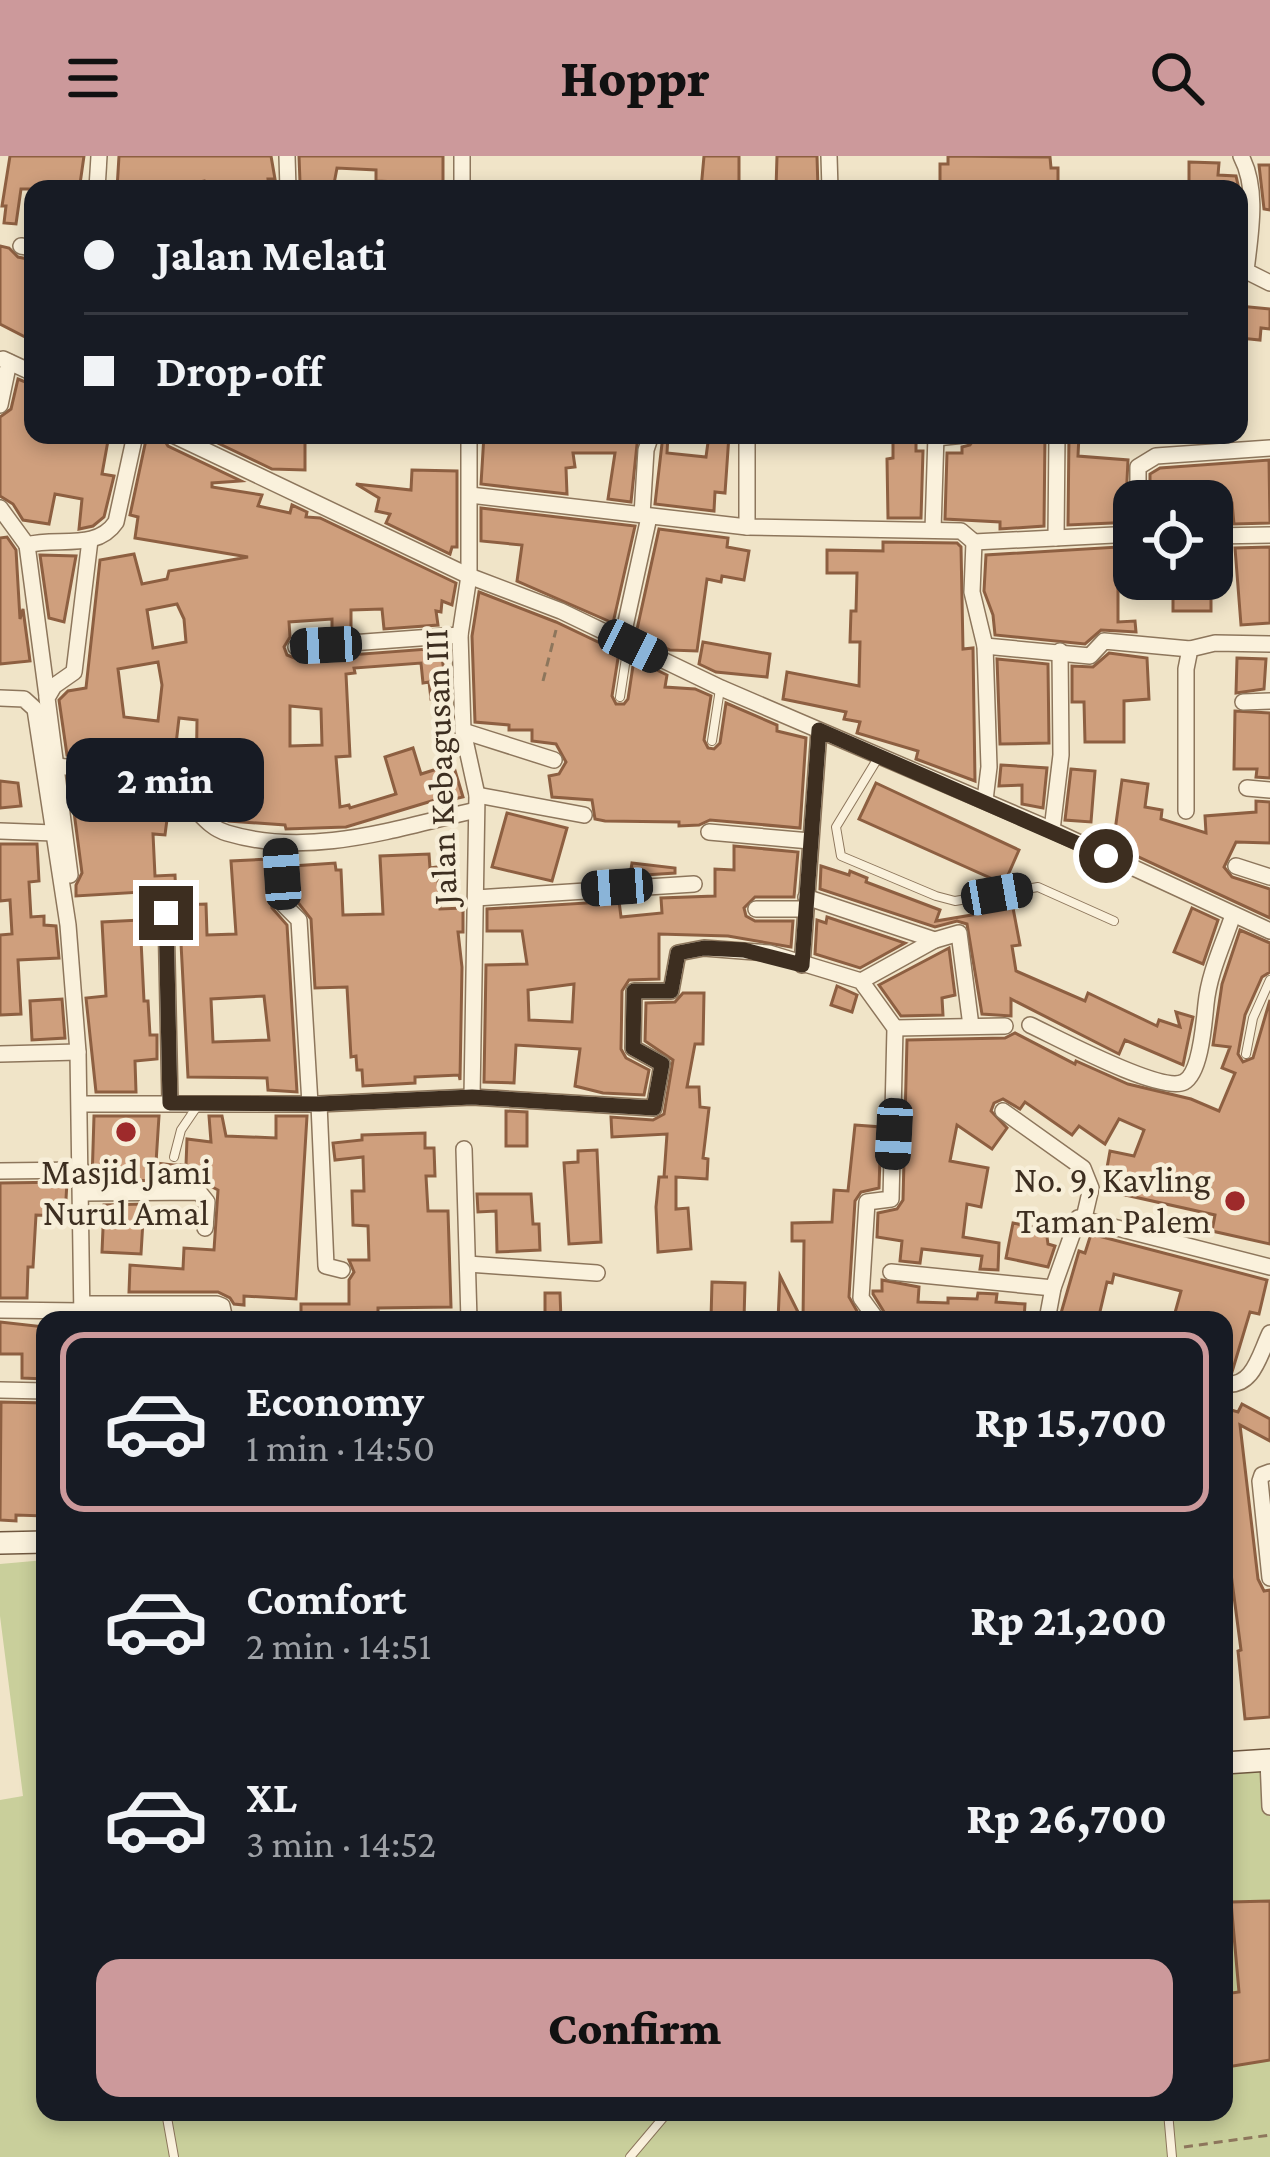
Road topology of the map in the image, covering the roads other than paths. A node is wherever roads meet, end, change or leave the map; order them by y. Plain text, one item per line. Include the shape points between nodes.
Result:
1 (1243, 157) edge
2 (1248, 239) edge
3 (5, 360) edge
4 (0, 406) edge
5 (133, 444) edge
6 (192, 444) edge
7 (469, 444) edge
8 (648, 444) edge
9 (747, 444) edge
10 (936, 444) edge
11 (1057, 444) edge
12 (1270, 448) edge
13 (1138, 480) edge
14 (470, 495) junction
15 (0, 508) edge
16 (645, 516) junction
17 (747, 527) junction
18 (933, 530) junction
19 (1113, 535) edge
20 (1233, 536) edge
21 (1270, 536) edge
22 (1056, 538) junction
23 (90, 540) junction
24 (974, 542) junction
25 (27, 545) junction
26 (469, 576) junction
27 (460, 635) junction
28 (625, 642) junction
29 (1270, 644) edge
30 (985, 646) junction
31 (296, 647) dead end
32 (1190, 650) junction
33 (1060, 651) junction
34 (721, 688) junction
35 (0, 698) edge
36 (47, 698) junction
37 (620, 698) dead end
38 (1270, 701) edge
39 (1243, 702) dead end
40 (819, 730) junction
41 (463, 731) junction
42 (712, 742) dead end
43 (879, 756) junction
44 (554, 760) dead end
45 (58, 766) junction
46 (1247, 788) dead end
47 (1270, 790) edge
48 (985, 800) junction
49 (476, 803) junction
50 (1186, 811) dead end
51 (584, 814) dead end
52 (1052, 830) junction
53 (0, 832) edge
54 (710, 832) dead end
55 (54, 833) junction
56 (810, 841) junction
57 (279, 843) junction
58 (1235, 866) dead end
59 (1270, 877) edge
60 (694, 884) dead end
61 (476, 898) junction
62 (806, 903) junction
63 (756, 909) dead end
64 (166, 913) dead end
65 (1233, 915) junction
66 (1114, 921) dead end
67 (68, 925) junction
68 (1270, 931) edge
69 (935, 940) junction
70 (802, 965) junction
71 (1270, 980) edge
72 (861, 981) junction
73 (1030, 1025) dead end
74 (971, 1026) junction
75 (1005, 1026) dead end
76 (895, 1028) junction
77 (78, 1052) junction
78 (0, 1054) edge
79 (1246, 1054) dead end
80 (472, 1097) junction
81 (170, 1103) junction
82 (199, 1103) junction
83 (82, 1104) junction
84 (315, 1104) junction
85 (1003, 1111) dead end
86 (464, 1149) dead end
87 (174, 1157) dead end
88 (82, 1170) junction
89 (0, 1171) edge
90 (82, 1193) junction
91 (1084, 1218) junction
92 (206, 1228) dead end
93 (468, 1264) junction
94 (1270, 1267) edge
95 (342, 1270) dead end
96 (891, 1272) dead end
97 (597, 1273) dead end
98 (1053, 1288) junction
99 (0, 1310) edge
100 (41, 1311) edge
101 (82, 1311) edge
102 (99, 1311) edge
103 (223, 1311) edge
104 (469, 1311) edge
105 (871, 1311) edge
106 (1049, 1311) edge
107 (1270, 1333) edge
108 (1233, 1385) edge
109 (0, 1390) edge
110 (36, 1391) edge
111 (1270, 1472) edge
112 (36, 1542) edge
113 (0, 1543) edge
114 (1270, 1578) edge
115 (1233, 1758) edge
116 (1269, 1760) edge
117 (1270, 1807) edge
118 (168, 2121) edge
119 (660, 2121) edge
120 (1169, 2121) edge
121 (1171, 2153) edge
122 (174, 2157) edge
123 (630, 2157) edge

1 - 2 street
3 - 4 street
5 - 23 street via 116,522
6 - 26 street
7 - 14 street, Jalan Kebagusan III
8 - 16 street
9 - 17 street
10 - 18 street
11 - 22 street
12 - 13 street via 1156,456 1138,467
14 - 16 street
14 - 26 street, Jalan Kebagusan III
15 - 25 street
16 - 17 street
16 - 28 street
17 - 18 street
18 - 24 street via 961,531
19 - 22 street
20 - 21 street
22 - 24 street
23 - 25 street
23 - 36 street via 74,672
24 - 30 street via 972,592
25 - 36 street
26 - 27 street, Jalan Kebagusan III
26 - 28 street
27 - 31 street
27 - 41 street, Jalan Kebagusan III
28 - 34 street
28 - 37 lane
29 - 32 street
30 - 33 street
30 - 48 street
32 - 33 street via 1109,641 1090,656
32 - 50 street
33 - 52 street
34 - 40 street
34 - 42 lane
35 - 55 street via 24,699 35,709
36 - 45 street
38 - 39 street
40 - 43 street
40 - 56 street
41 - 44 street
41 - 49 street, Jalan Kebagusan III
43 - 48 street
43 - 66 lane via 836,827 841,856 955,901 1038,886
45 - 57 street via 172,791 224,832
45 - 67 street
46 - 47 street
48 - 52 street
49 - 51 street
49 - 57 street via 316,844
49 - 61 street, Jalan Kebagusan III
52 - 65 street
53 - 55 street
54 - 56 street
55 - 67 street
56 - 62 street
57 - 84 street via 284,904 299,920
58 - 59 street
60 - 61 street
61 - 80 street, Jalan Kebagusan III
62 - 63 street
62 - 69 street
62 - 70 street
64 - 81 street
65 - 68 street
65 - 73 street via 1184,1082 1159,1083
67 - 77 street
69 - 72 street
69 - 74 street via 959,933
70 - 72 street
70 - 80 street via 769,953 700,949 678,953 671,991 634,991 633,1048 662,1064 654,1108
71 - 79 lane
72 - 76 street
74 - 75 street
74 - 76 street
76 - 105 street via 891,1199 868,1202 861,1294
77 - 78 street
77 - 83 street
80 - 84 street
81 - 82 street
81 - 83 street
82 - 84 street
82 - 87 lane
83 - 88 street
84 - 95 street via 326,1266
85 - 91 street via 1083,1168 1090,1188
86 - 93 street
88 - 89 street
88 - 90 street
90 - 92 street via 199,1192
90 - 101 street
91 - 94 street
91 - 98 street via 1074,1224
93 - 97 street
93 - 104 street
96 - 98 street
98 - 106 street
99 - 100 street
102 - 103 street via 217,1304
107 - 108 street via 1247,1379
109 - 110 street
111 - 114 street via 1260,1481
112 - 113 main road
115 - 116 main road
116 - 117 street
118 - 122 lane
119 - 123 lane
120 - 121 lane

